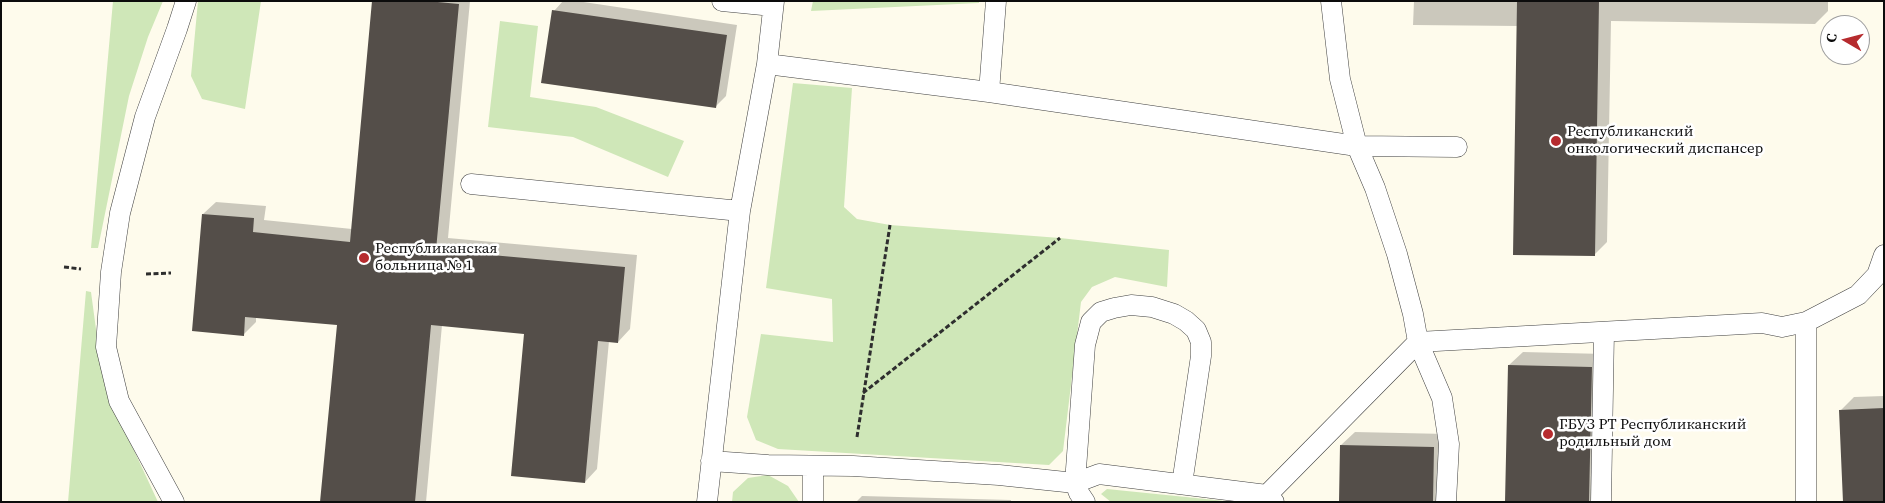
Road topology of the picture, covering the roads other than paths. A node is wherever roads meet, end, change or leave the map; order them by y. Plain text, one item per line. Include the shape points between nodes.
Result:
1 (186, 1) edge
2 (722, 1) edge
3 (996, 1) edge
4 (1331, 1) edge
5 (774, 3) edge
6 (767, 64) junction
7 (989, 92) junction
8 (1357, 146) junction
9 (1456, 147) dead end
10 (471, 184) dead end
11 (740, 211) junction
12 (1884, 255) edge
13 (1806, 322) junction
14 (1604, 332) junction
15 (1418, 342) junction
16 (711, 461) junction
17 (813, 466) junction
18 (1075, 482) junction
19 (1182, 484) junction
20 (1270, 498) edge
21 (174, 502) edge
22 (707, 502) edge
23 (813, 502) edge
24 (1085, 502) edge
25 (1446, 502) edge
26 (1601, 502) edge
27 (1806, 502) edge

1 - 21 lane via 145,117 120,213 111,272 106,347 119,401
2 - 5 lane
3 - 7 lane
4 - 8 lane via 1340,79
5 - 6 lane
6 - 7 lane
6 - 11 lane
7 - 8 lane
8 - 9 lane
8 - 15 lane via 1397,254
10 - 11 lane
11 - 16 lane
12 - 13 lane via 1876,275 1858,295
13 - 14 lane via 1782,327 1762,324
13 - 27 lane
14 - 15 lane
14 - 26 lane
15 - 20 lane
15 - 25 lane via 1442,398 1449,444
16 - 17 lane
16 - 22 lane
17 - 18 lane
17 - 23 lane
18 - 19 lane via 1099,474
18 - 19 lane via 1085,345 1091,322 1101,312 1131,305 1174,314 1196,330 1201,342
18 - 24 lane
19 - 20 lane

